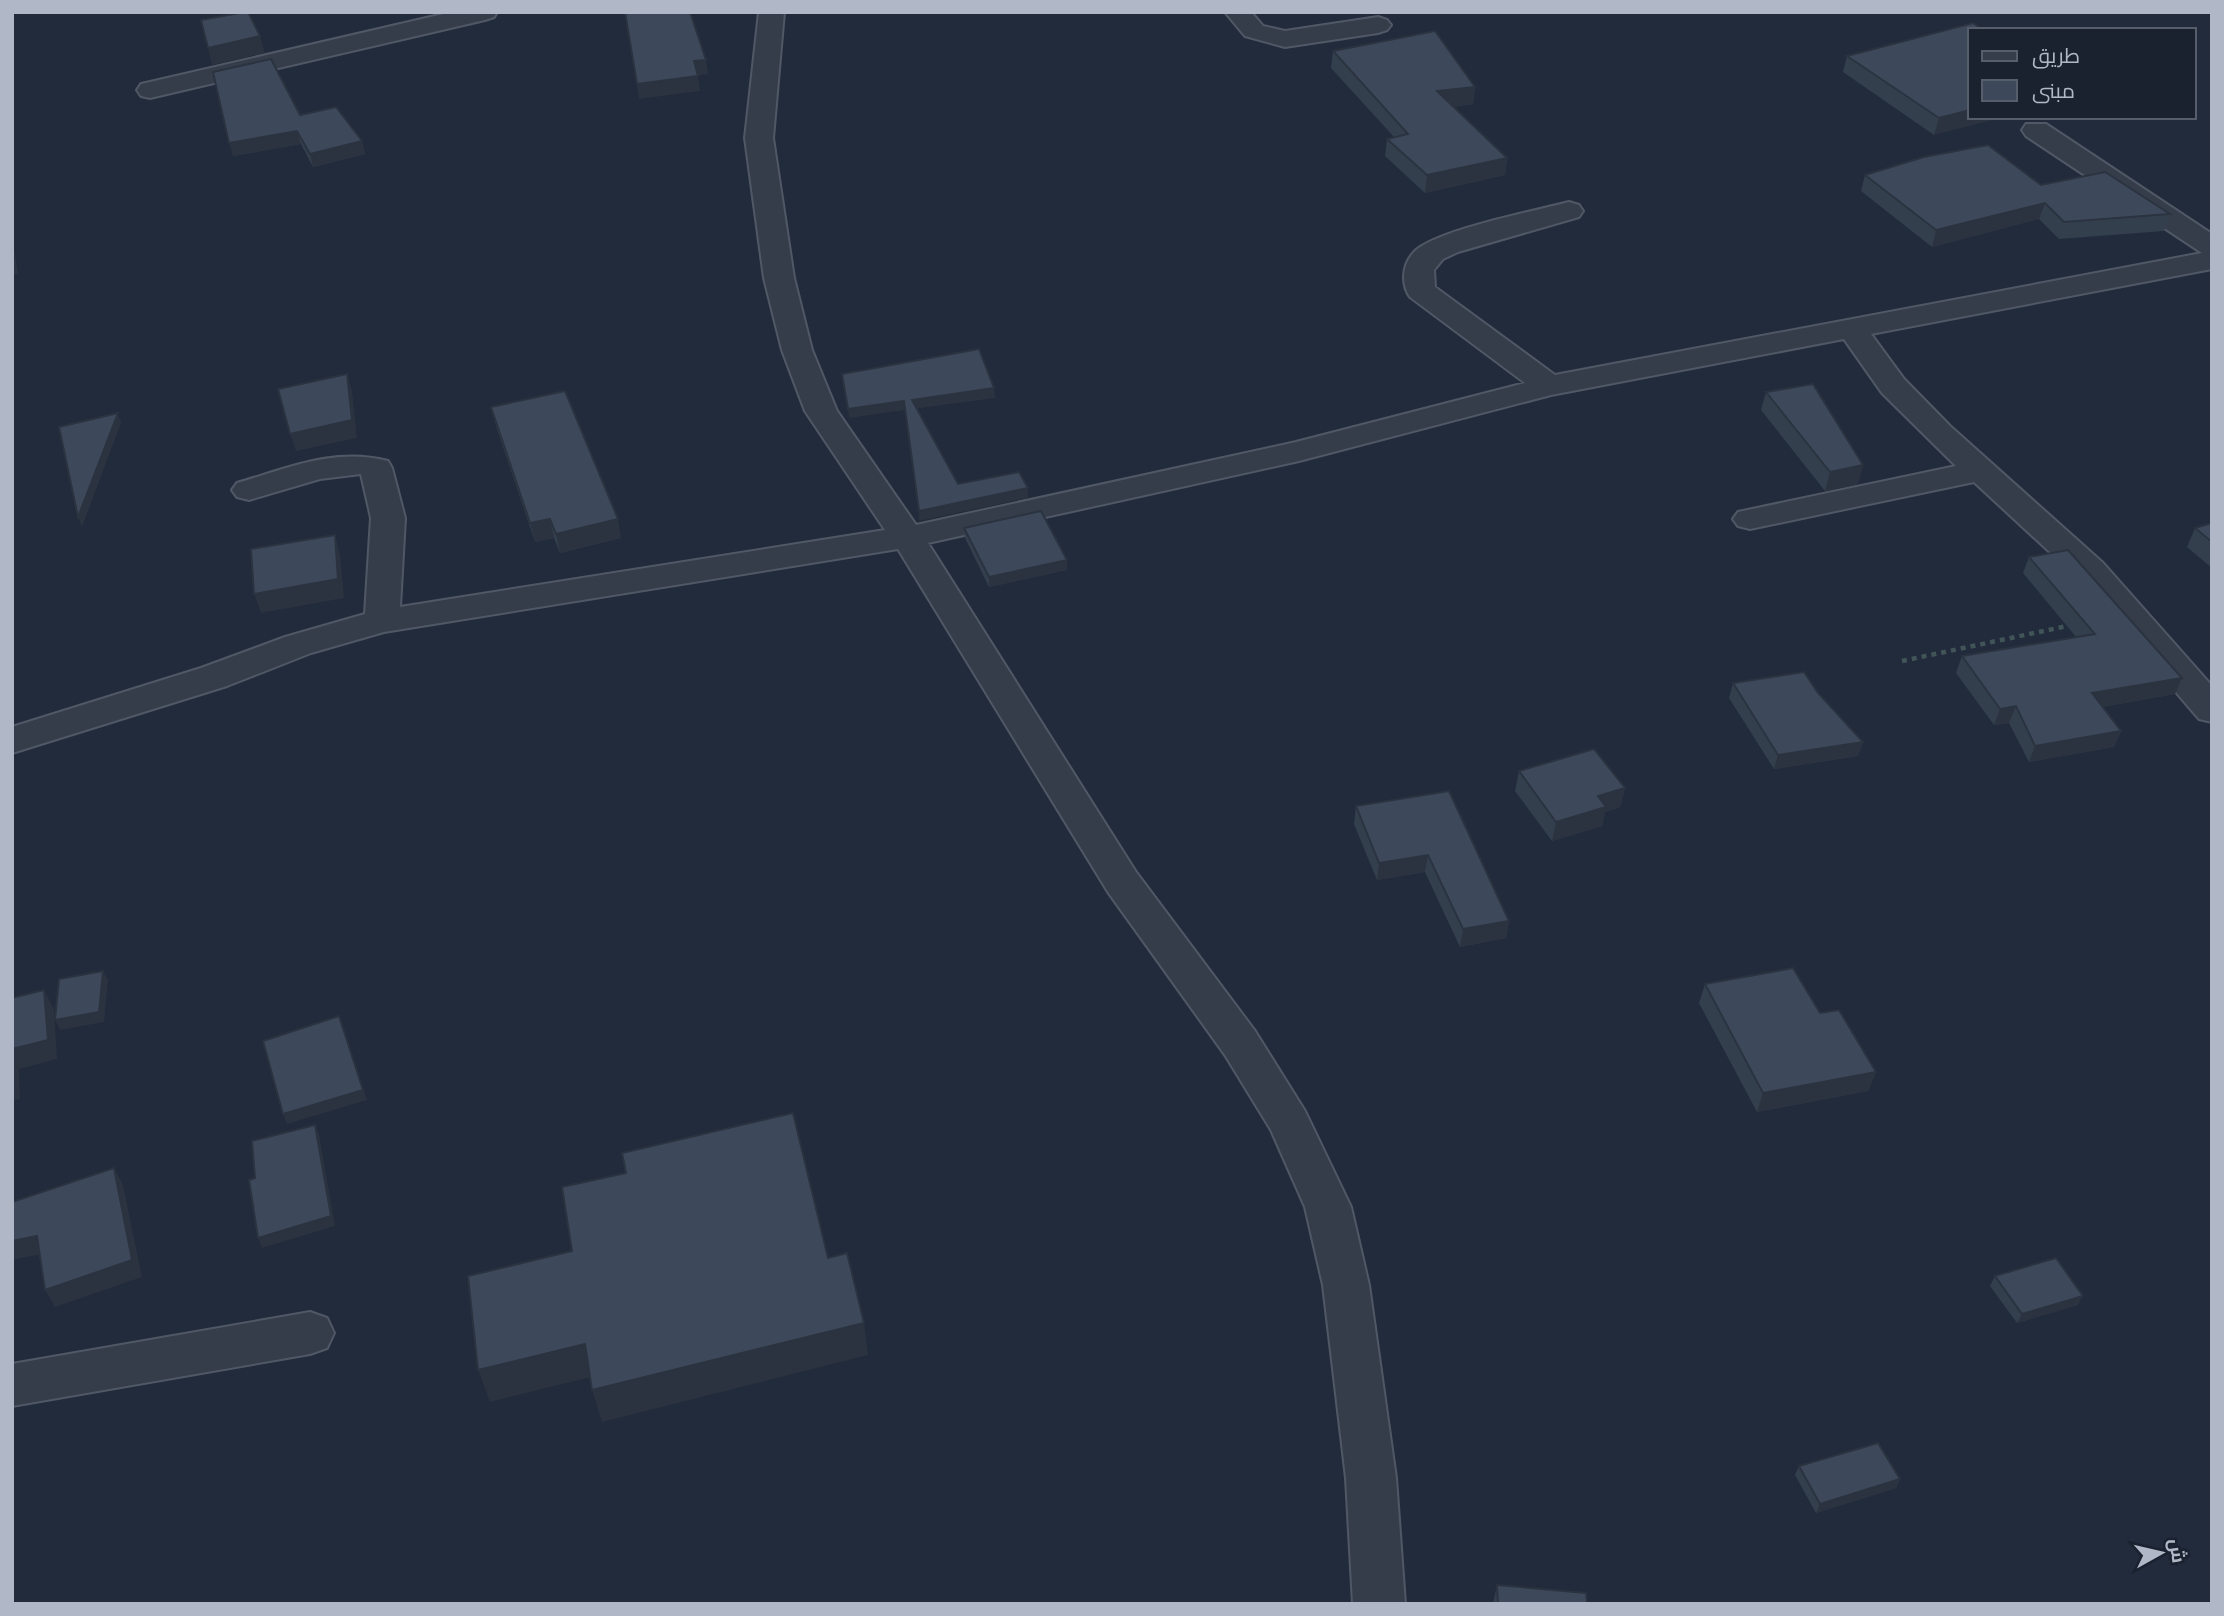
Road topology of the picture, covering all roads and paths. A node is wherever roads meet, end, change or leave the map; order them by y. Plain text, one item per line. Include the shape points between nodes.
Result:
1 (485, 12) edge
2 (772, 12) edge
3 (1237, 12) edge
4 (1378, 25) dead end
5 (150, 90) dead end
6 (2036, 130) dead end
7 (1569, 211) dead end
8 (2212, 247) edge
9 (2212, 260) edge
10 (1851, 328) junction
11 (1549, 386) junction
12 (1980, 471) junction
13 (249, 490) dead end
14 (1750, 519) dead end
15 (907, 537) junction
16 (2128, 613) junction
17 (382, 621) junction
18 (1902, 661) dead end
19 (2212, 710) edge
20 (12, 740) edge
21 (310, 1333) dead end
22 (12, 1385) edge
23 (1379, 1604) edge

1 - 5 street
2 - 15 street via 759,138 779,278 797,350 821,411
3 - 4 street via 1254,31 1285,39
6 - 8 street
7 - 11 street via 1444,246 1425,257 1418,271 1421,290
9 - 10 street
10 - 11 street
10 - 12 street via 1893,386
11 - 15 street via 1299,451
12 - 14 street
12 - 16 street via 2091,571
13 - 17 street via 343,464 365,463 376,468 388,518
15 - 17 street
15 - 23 street via 1122,882 1240,1043 1290,1123 1328,1207 1346,1285 1370,1465
16 - 18 path
16 - 19 street
17 - 20 street
21 - 22 street

